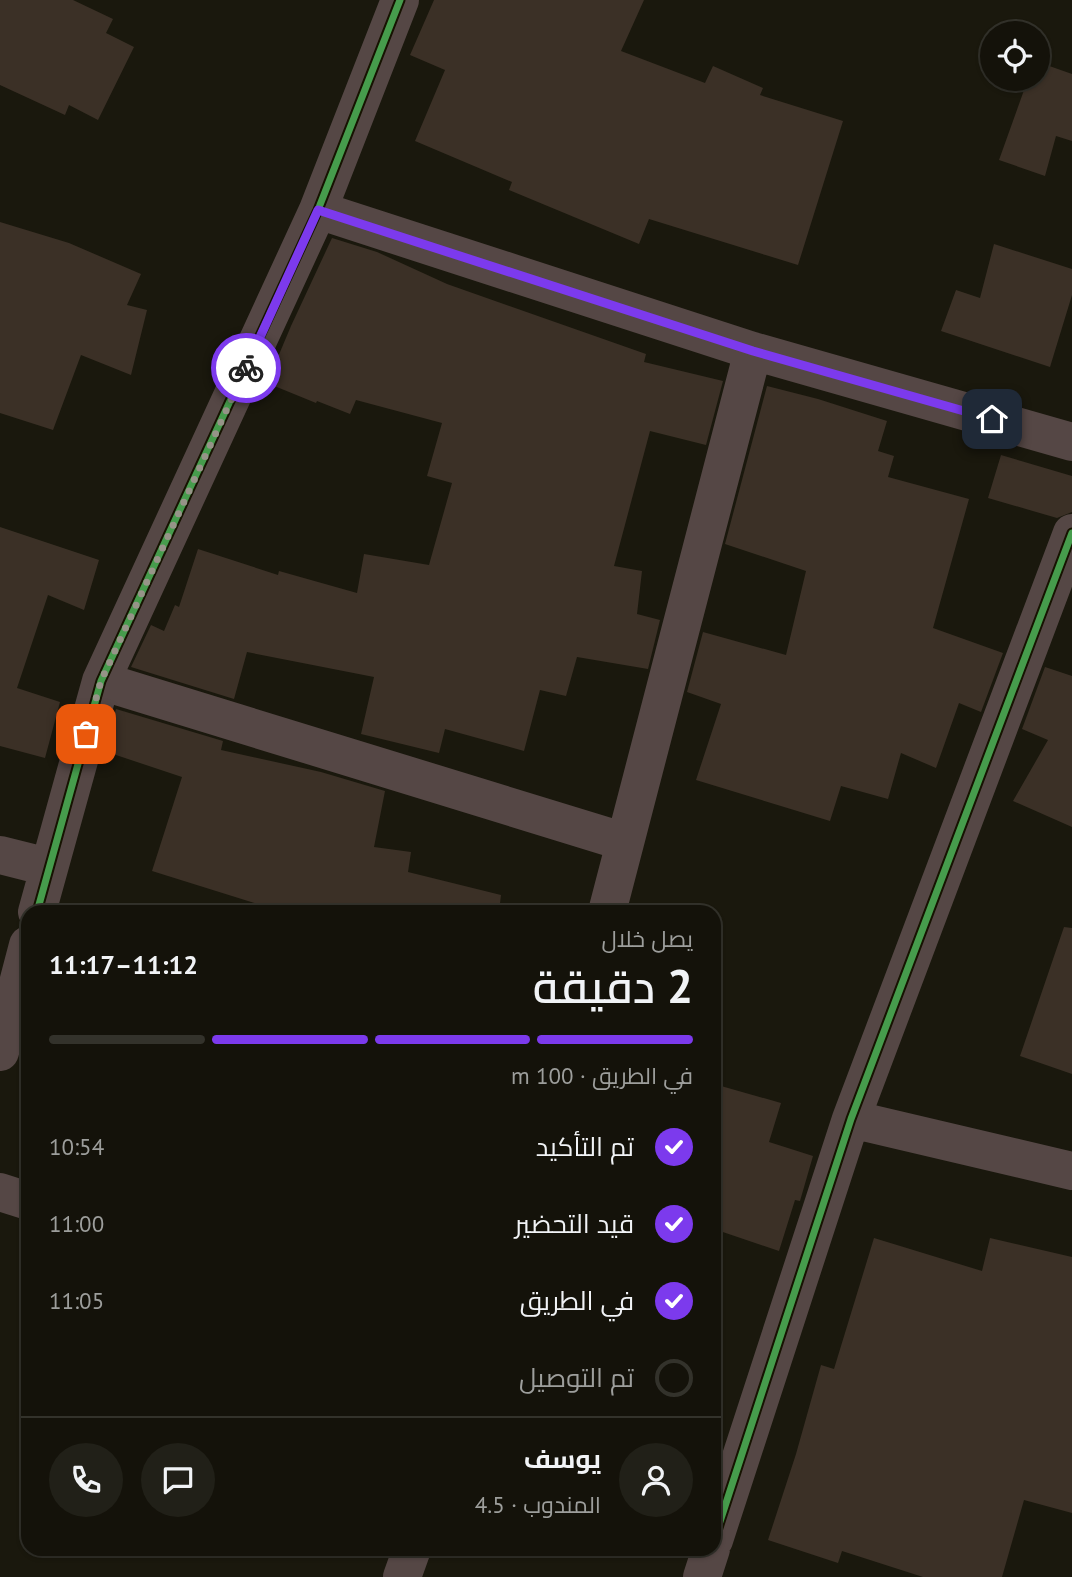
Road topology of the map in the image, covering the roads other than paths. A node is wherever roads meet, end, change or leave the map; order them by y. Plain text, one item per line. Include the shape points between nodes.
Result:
1 (400, 0) edge
2 (318, 210) junction
3 (753, 351) junction
4 (1072, 442) edge
5 (1072, 533) edge
6 (101, 681) junction
7 (625, 842) junction
8 (0, 855) edge
9 (48, 867) junction
10 (39, 905) edge
11 (609, 905) edge
12 (21, 972) edge
13 (0, 1052) edge
14 (850, 1119) junction
15 (1072, 1171) edge
16 (0, 1192) edge
17 (21, 1199) edge
18 (721, 1517) edge
19 (410, 1556) edge
20 (709, 1556) edge
21 (402, 1577) edge
22 (702, 1577) edge

1 - 2 street
2 - 3 street
2 - 6 street
3 - 4 street
3 - 7 street
5 - 14 street
6 - 7 street
6 - 9 street
7 - 11 street
8 - 9 street
9 - 10 street
12 - 13 street
14 - 15 street
14 - 18 street
16 - 17 street
19 - 21 street
20 - 22 street

